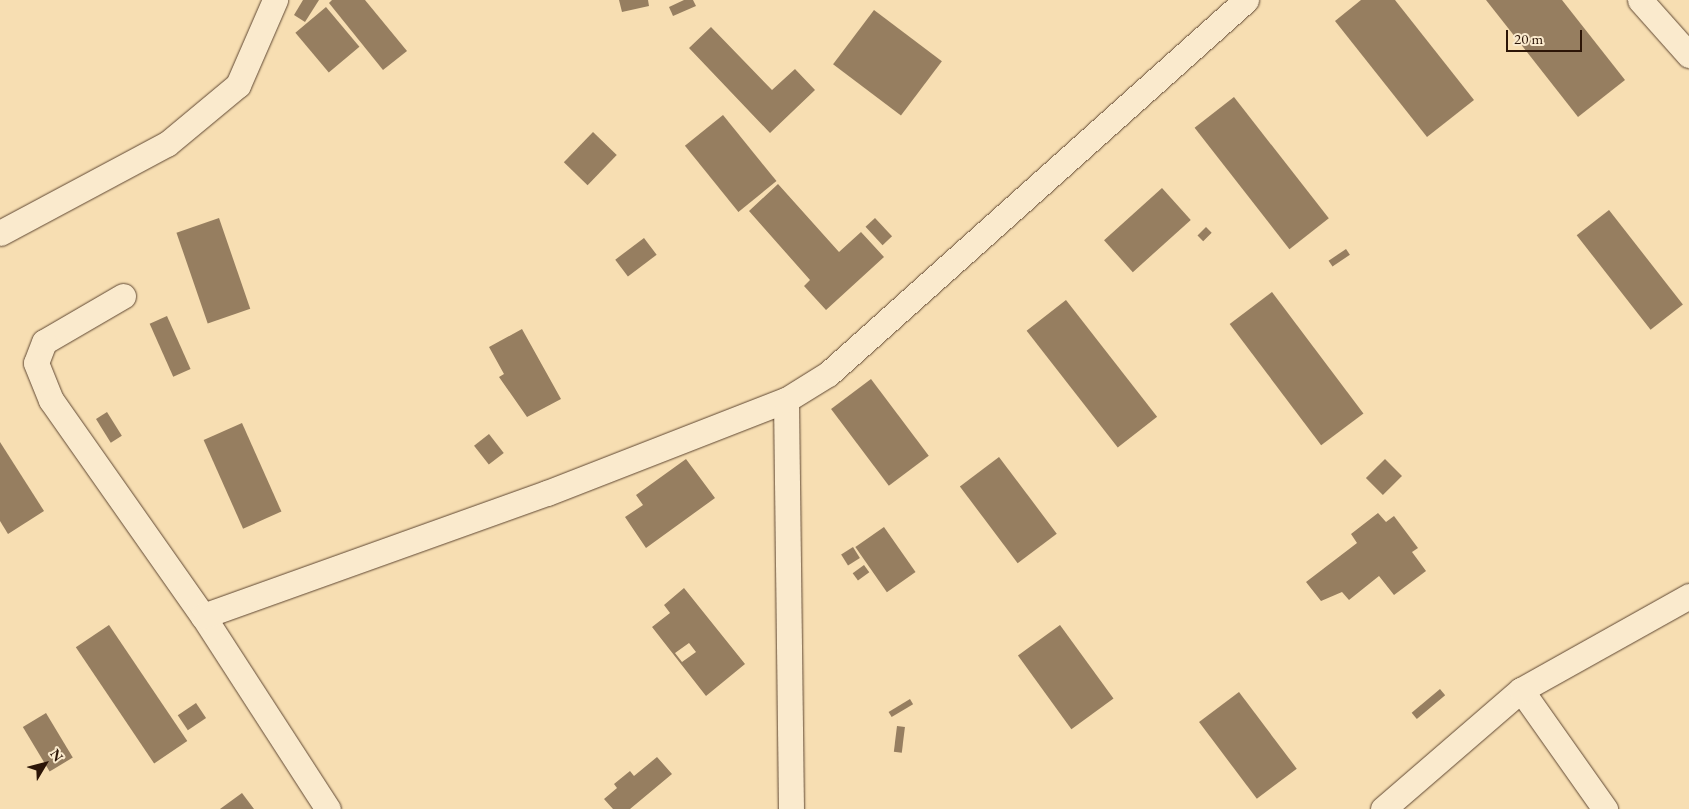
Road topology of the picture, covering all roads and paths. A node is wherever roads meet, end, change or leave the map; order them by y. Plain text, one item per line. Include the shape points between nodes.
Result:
1 (275, 0) edge
2 (1246, 0) edge
3 (1640, 0) edge
4 (1689, 55) edge
5 (0, 233) edge
6 (123, 296) dead end
7 (786, 400) junction
8 (1689, 596) edge
9 (203, 616) junction
10 (1521, 690) junction
11 (328, 809) edge
12 (791, 809) edge
13 (1383, 809) edge
14 (1604, 809) edge

1 - 5 street via 238,85 167,144
2 - 7 street via 828,374
3 - 4 street
6 - 9 street via 44,342 36,363 51,400
7 - 9 street via 547,493
7 - 12 street
8 - 10 street
9 - 11 street
10 - 13 street
10 - 14 street

